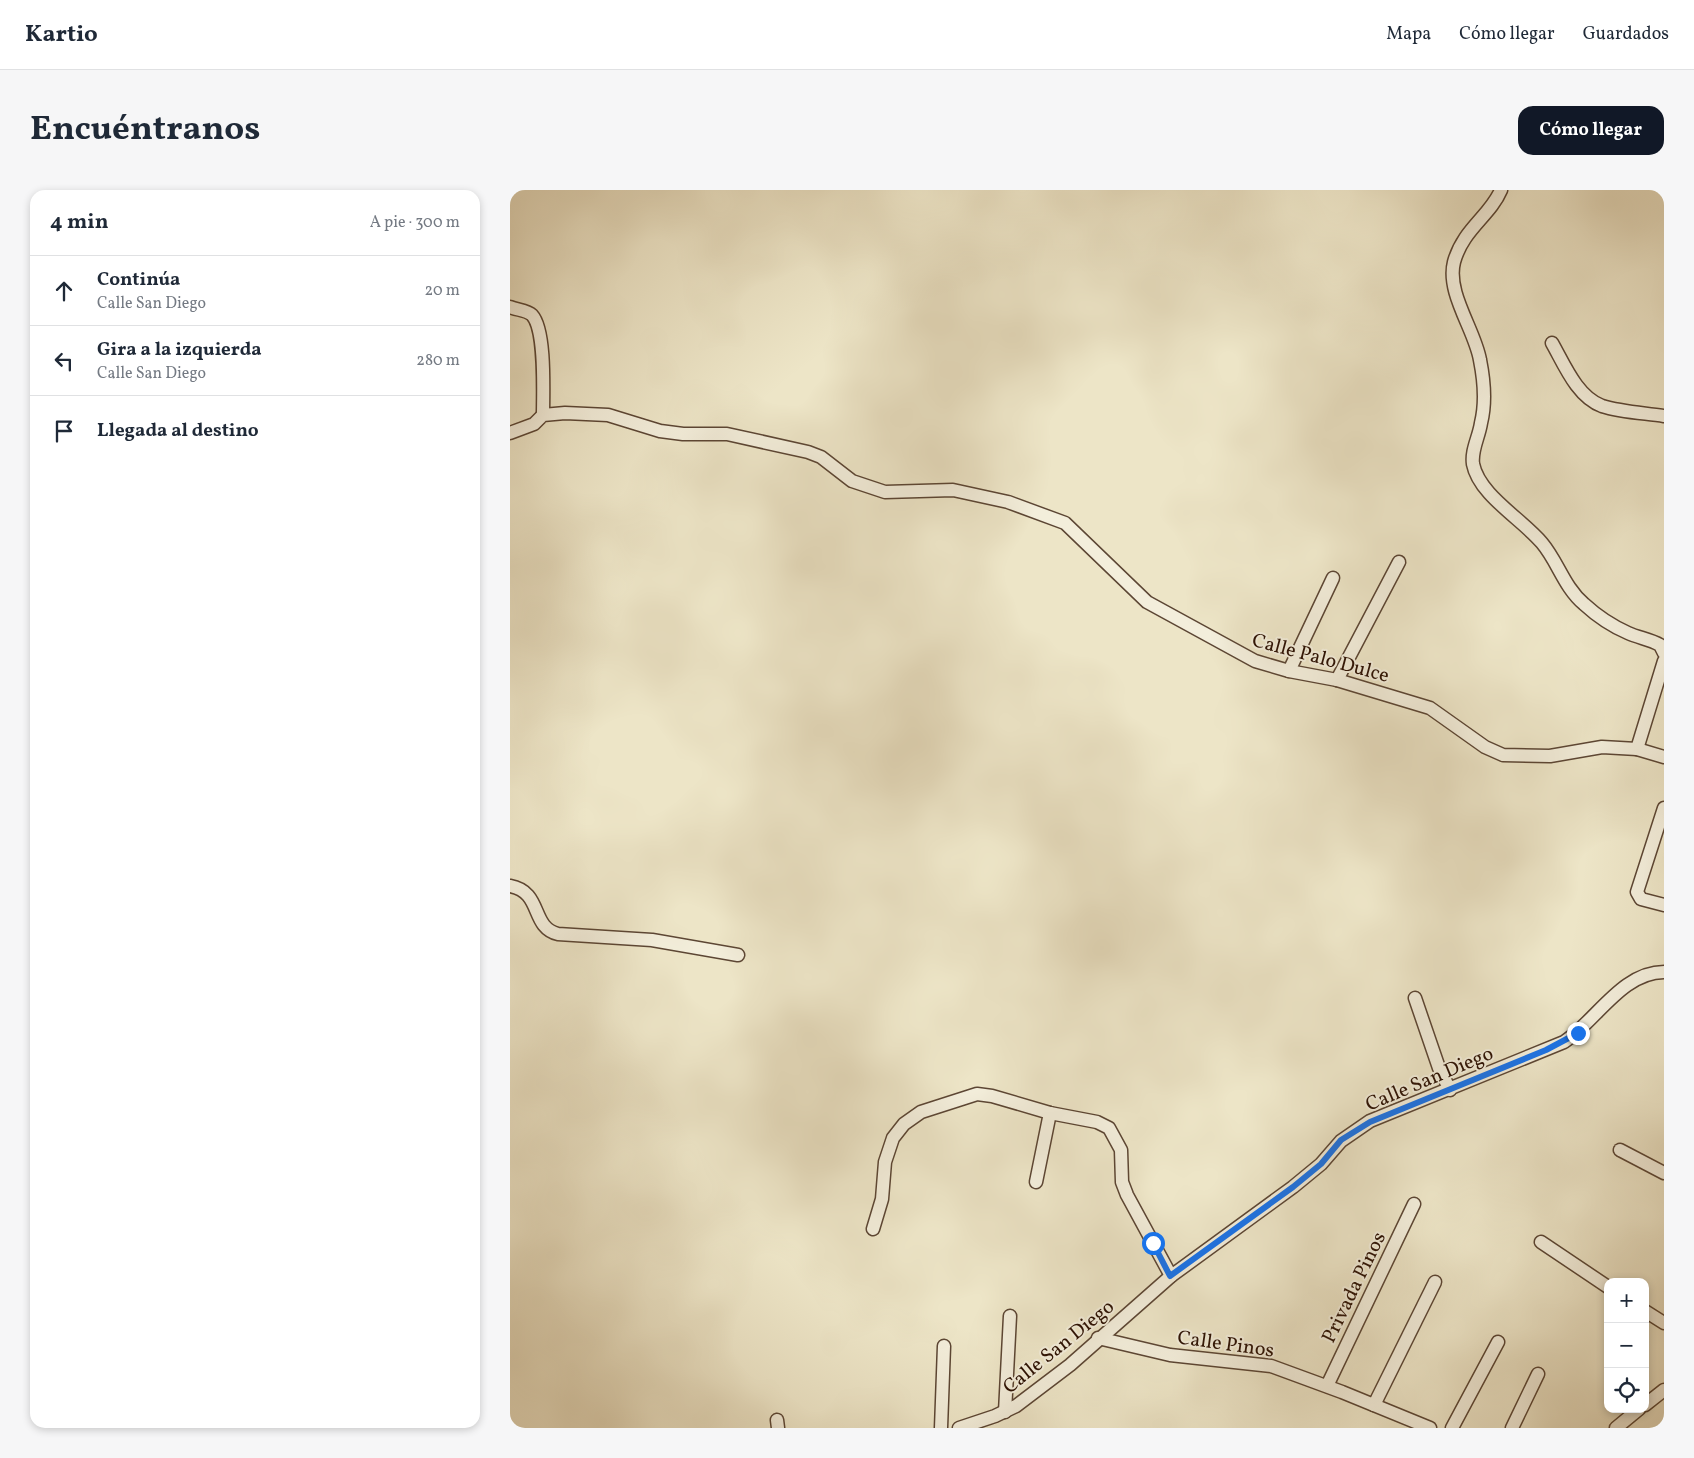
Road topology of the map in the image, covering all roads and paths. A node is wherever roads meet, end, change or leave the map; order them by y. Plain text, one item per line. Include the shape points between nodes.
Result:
1 (1501, 190) edge
2 (510, 307) edge
3 (1552, 343) dead end
4 (543, 415) junction
5 (1664, 416) edge
6 (510, 433) edge
7 (1399, 562) dead end
8 (1334, 578) dead end
9 (1664, 653) edge
10 (1664, 661) edge
11 (1290, 671) junction
12 (1337, 680) junction
13 (1637, 749) junction
14 (1664, 757) edge
15 (1664, 808) edge
16 (510, 886) edge
17 (1664, 905) edge
18 (738, 956) dead end
19 (1664, 972) edge
20 (1416, 998) dead end
21 (1450, 1090) junction
22 (1050, 1113) junction
23 (1620, 1150) dead end
24 (1664, 1173) edge
25 (1036, 1182) dead end
26 (1414, 1204) dead end
27 (873, 1229) dead end
28 (1541, 1242) dead end
29 (1170, 1276) junction
30 (1435, 1282) dead end
31 (1604, 1284) edge
32 (1649, 1314) edge
33 (1010, 1316) dead end
34 (1664, 1323) edge
35 (1098, 1338) junction
36 (1498, 1342) dead end
37 (944, 1346) dead end
38 (1538, 1374) dead end
39 (1327, 1386) junction
40 (1664, 1390) edge
41 (1649, 1402) edge
42 (1374, 1405) junction
43 (1005, 1412) junction
44 (1635, 1413) edge
45 (941, 1428) edge
46 (959, 1428) edge
47 (1430, 1428) edge
48 (1452, 1428) edge
49 (1512, 1428) edge
50 (1616, 1428) edge

1 - 9 street via 1465,237 1453,264 1459,303 1480,358 1484,392 1482,423 1474,448 1473,462 1477,475 1485,487 1541,542 1580,600 1613,626 1660,645
2 - 4 street via 528,312 537,324 542,352
3 - 5 street via 1571,377 1592,400 1602,406
4 - 6 street, Calle Palo Dulce via 529,426
4 - 11 street, Calle Palo Dulce via 599,414 660,431 739,436 815,454 852,481 866,487 892,492 952,490 1008,502 1065,524 1158,610 1255,661
7 - 12 street
8 - 11 street
10 - 13 street
11 - 12 street, Calle Palo Dulce
12 - 13 street, Calle Palo Dulce via 1430,708 1503,756 1550,756 1590,748
13 - 14 street, Calle Palo Dulce
15 - 17 street via 1637,892 1641,899
16 - 18 street via 526,892 533,900 548,932 652,940
19 - 21 street, Calle San Diego via 1645,975 1632,982 1578,1033 1564,1042
20 - 21 street via 1439,1068
21 - 29 street, Calle San Diego via 1370,1122 1350,1134 1293,1187
22 - 25 street
22 - 27 street via 983,1094 921,1112 904,1124 893,1138 885,1162 882,1199
22 - 29 street via 1097,1122 1112,1132 1121,1150 1121,1175 1127,1195
23 - 24 street
26 - 39 street, Privada Pinos
28 - 31 street
29 - 35 street, Calle San Diego
30 - 42 street
32 - 34 street
33 - 43 street
35 - 39 street, Calle Pinos via 1170,1355 1272,1366
35 - 43 street, Calle San Diego via 1070,1365
36 - 48 street
37 - 45 street
38 - 49 street
39 - 42 street, Calle Pinos
40 - 41 street
42 - 47 street, Calle Pinos
43 - 46 street, Calle San Diego
44 - 50 street

